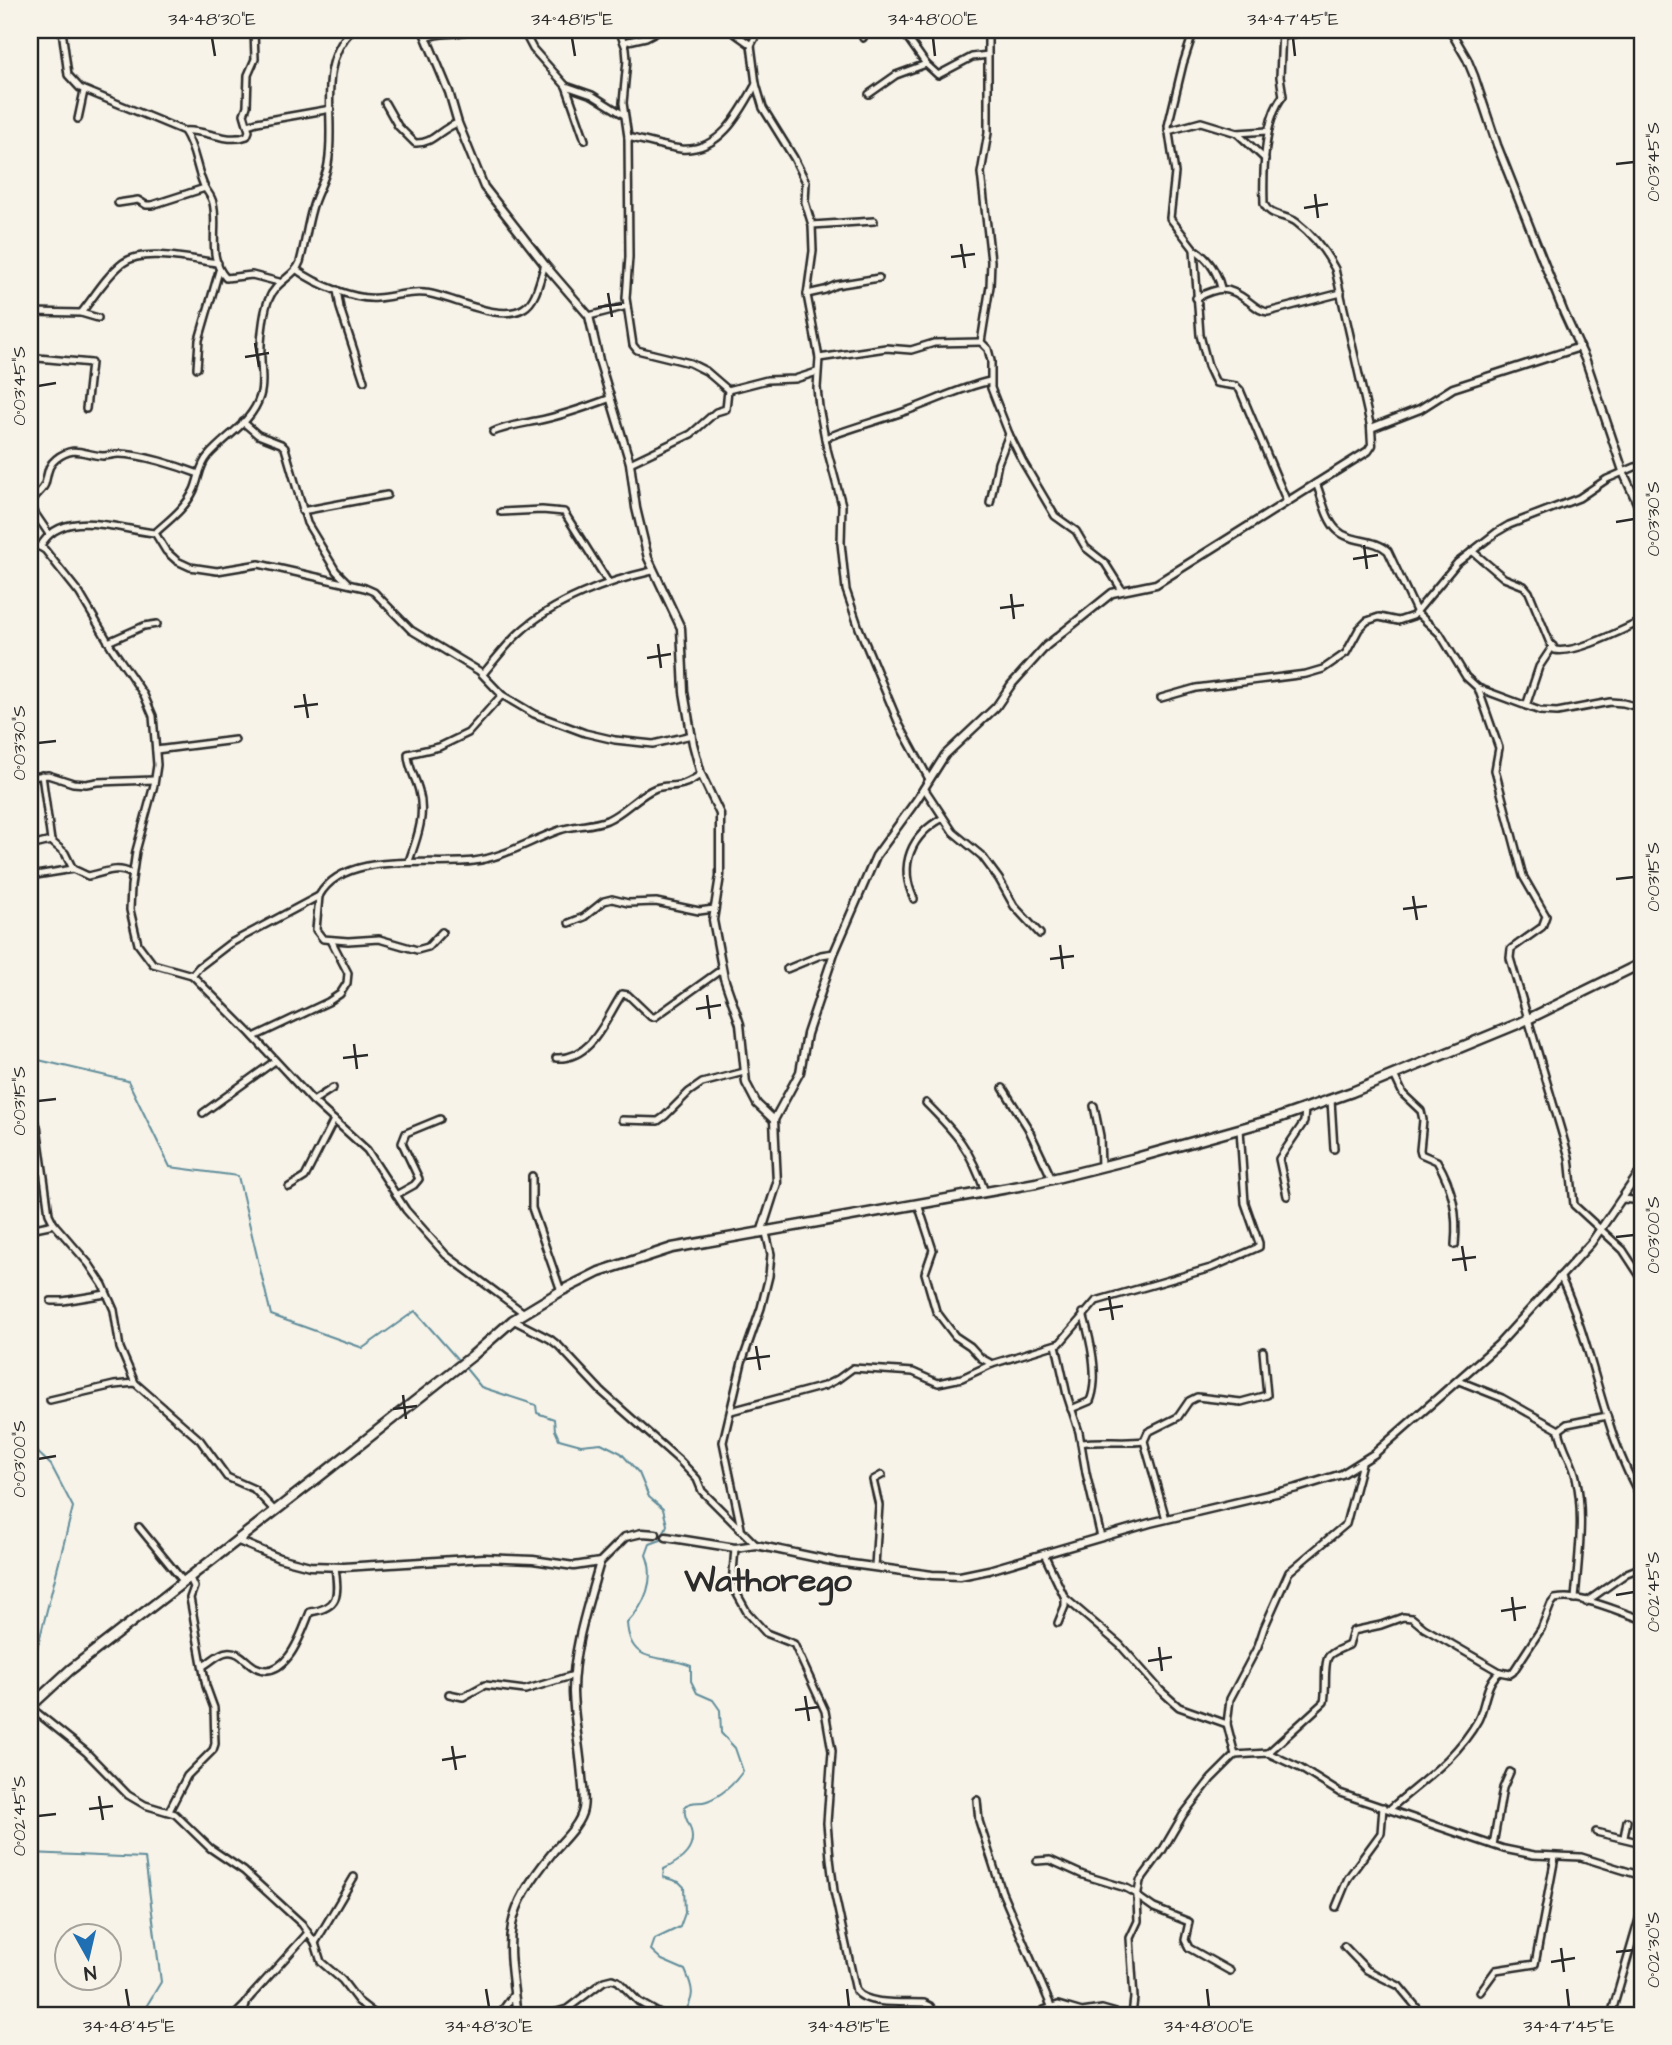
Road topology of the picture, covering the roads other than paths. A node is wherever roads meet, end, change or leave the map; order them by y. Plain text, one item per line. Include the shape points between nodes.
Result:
1 (62, 30) edge
2 (254, 30) edge
3 (341, 30) edge
4 (351, 30) edge
5 (423, 30) edge
6 (470, 30) edge
7 (523, 30) edge
8 (619, 30) edge
9 (659, 30) edge
10 (730, 30) edge
11 (759, 30) edge
12 (867, 30) edge
13 (902, 30) edge
14 (988, 30) edge
15 (1194, 30) edge
16 (1282, 30) edge
17 (1310, 30) edge
18 (1450, 30) edge
19 (1282, 37) junction
20 (427, 38) junction
21 (863, 38) dead end
22 (624, 42) junction
23 (751, 45) junction
24 (988, 55) junction
25 (926, 64) junction
26 (756, 84) junction
27 (566, 86) junction
28 (84, 91) junction
29 (869, 94) dead end
30 (385, 103) dead end
31 (331, 109) junction
32 (624, 115) junction
33 (78, 119) dead end
34 (458, 122) junction
35 (248, 125) junction
36 (184, 131) junction
37 (1168, 131) junction
38 (1268, 131) junction
39 (1237, 133) junction
40 (628, 137) junction
41 (585, 140) dead end
42 (1265, 159) junction
43 (205, 188) junction
44 (118, 203) dead end
45 (874, 221) dead end
46 (812, 225) junction
47 (1194, 249) junction
48 (218, 263) junction
49 (545, 265) junction
50 (297, 270) junction
51 (219, 271) junction
52 (878, 278) dead end
53 (279, 282) junction
54 (1220, 288) junction
55 (337, 290) junction
56 (1341, 293) junction
57 (807, 294) junction
58 (1196, 298) junction
59 (627, 306) junction
60 (30, 312) edge
61 (81, 313) junction
62 (589, 316) junction
63 (99, 318) dead end
64 (981, 342) junction
65 (1580, 346) junction
66 (820, 358) junction
67 (32, 362) edge
68 (197, 368) dead end
69 (817, 372) junction
70 (365, 381) dead end
71 (990, 381) junction
72 (30, 386) edge
73 (728, 390) junction
74 (611, 398) junction
75 (86, 409) dead end
76 (243, 422) junction
77 (1371, 428) junction
78 (493, 432) dead end
79 (1009, 435) junction
80 (825, 438) junction
81 (630, 463) junction
82 (1642, 464) edge
83 (199, 474) junction
84 (1624, 474) junction
85 (1317, 483) junction
86 (387, 495) dead end
87 (1287, 502) junction
88 (990, 503) dead end
89 (30, 506) edge
90 (302, 511) junction
91 (501, 512) dead end
92 (1642, 514) edge
93 (155, 533) junction
94 (49, 534) junction
95 (30, 545) edge
96 (40, 547) junction
97 (1472, 551) junction
98 (652, 571) junction
99 (347, 582) junction
100 (608, 582) junction
101 (1122, 590) junction
102 (1417, 612) junction
103 (1642, 621) edge
104 (157, 624) dead end
105 (108, 642) junction
106 (1553, 646) junction
107 (483, 674) junction
108 (1478, 688) junction
109 (502, 695) junction
110 (1161, 698) dead end
111 (1526, 706) junction
112 (1642, 708) edge
113 (692, 735) junction
114 (235, 740) dead end
115 (156, 750) junction
116 (701, 774) junction
117 (41, 775) junction
118 (30, 777) edge
119 (929, 779) junction
120 (154, 780) junction
121 (924, 788) junction
122 (943, 818) junction
123 (51, 841) junction
124 (30, 846) edge
125 (409, 862) junction
126 (73, 869) junction
127 (132, 874) junction
128 (30, 876) edge
129 (319, 896) junction
130 (914, 899) dead end
131 (714, 909) junction
132 (569, 923) dead end
133 (442, 932) dead end
134 (1040, 934) dead end
135 (331, 940) junction
136 (834, 953) junction
137 (1642, 963) edge
138 (722, 969) junction
139 (787, 969) dead end
140 (192, 975) junction
141 (1529, 1019) junction
142 (254, 1037) junction
143 (556, 1058) dead end
144 (275, 1062) junction
145 (744, 1072) junction
146 (1394, 1075) junction
147 (333, 1088) dead end
148 (1003, 1088) dead end
149 (1331, 1100) junction
150 (313, 1101) junction
151 (926, 1103) dead end
152 (1094, 1106) dead end
153 (1305, 1108) junction
154 (203, 1113) dead end
155 (30, 1115) edge
156 (440, 1119) dead end
157 (334, 1120) junction
158 (622, 1120) dead end
159 (774, 1120) junction
160 (1240, 1129) junction
161 (1334, 1149) dead end
162 (1101, 1167) junction
163 (1642, 1169) edge
164 (532, 1176) dead end
165 (1052, 1179) junction
166 (289, 1187) dead end
167 (985, 1192) junction
168 (396, 1195) junction
169 (1287, 1196) dead end
170 (1623, 1199) junction
171 (1642, 1201) edge
172 (918, 1204) junction
173 (54, 1224) junction
174 (1602, 1228) junction
175 (30, 1229) edge
176 (764, 1233) junction
177 (1455, 1245) dead end
178 (1560, 1276) junction
179 (1642, 1279) edge
180 (561, 1290) junction
181 (106, 1294) junction
182 (51, 1301) dead end
183 (1083, 1313) junction
184 (519, 1318) junction
185 (1056, 1345) junction
186 (1263, 1351) dead end
187 (992, 1364) junction
188 (1459, 1381) junction
189 (135, 1383) junction
190 (50, 1400) dead end
191 (1071, 1409) junction
192 (731, 1411) junction
193 (1606, 1416) junction
194 (1559, 1430) junction
195 (1144, 1441) junction
196 (1081, 1443) junction
197 (1362, 1463) junction
198 (882, 1475) dead end
199 (1642, 1499) edge
200 (274, 1510) junction
201 (1166, 1519) junction
202 (139, 1527) dead end
203 (741, 1530) junction
204 (656, 1534) joint
205 (1101, 1536) junction
206 (666, 1537) joint
207 (236, 1540) junction
208 (756, 1545) junction
209 (735, 1548) junction
210 (1044, 1553) junction
211 (600, 1562) junction
212 (875, 1566) junction
213 (335, 1567) junction
214 (1642, 1567) edge
215 (186, 1579) junction
216 (1065, 1598) junction
217 (1575, 1599) junction
218 (1586, 1602) junction
219 (1642, 1619) edge
220 (1058, 1623) dead end
221 (203, 1665) junction
222 (1500, 1672) junction
223 (574, 1675) junction
224 (449, 1694) dead end
225 (30, 1707) edge
226 (1227, 1724) junction
227 (1268, 1753) junction
228 (1235, 1755) junction
229 (1510, 1772) dead end
230 (977, 1800) dead end
231 (1383, 1807) junction
232 (1391, 1808) junction
233 (169, 1811) junction
234 (1628, 1821) dead end
235 (1596, 1832) dead end
236 (1624, 1837) junction
237 (1642, 1843) edge
238 (1493, 1845) junction
239 (1555, 1857) junction
240 (1037, 1861) dead end
241 (1642, 1876) edge
242 (354, 1877) dead end
243 (1137, 1895) junction
244 (1336, 1907) dead end
245 (1642, 1909) edge
246 (307, 1934) junction
247 (315, 1943) junction
248 (1344, 1946) dead end
249 (1230, 1971) dead end
250 (1480, 1992) dead end
251 (514, 1994) junction
252 (246, 2005) junction
253 (1051, 2006) junction
254 (235, 2015) edge
255 (243, 2015) edge
256 (376, 2015) edge
257 (499, 2015) edge
258 (517, 2015) edge
259 (547, 2015) edge
260 (662, 2015) edge
261 (937, 2015) edge
262 (1037, 2015) edge
263 (1123, 2015) edge
264 (1132, 2015) edge
265 (1423, 2015) edge
266 (1611, 2015) edge

1 - 28 street via 68,75
2 - 35 street via 244,114
3 - 4 street
4 - 31 street via 340,44 330,72
5 - 20 street
6 - 20 street
7 - 27 street via 533,49
8 - 22 street
9 - 22 street
10 - 23 street
11 - 23 street
12 - 21 street
13 - 25 street
14 - 24 street
15 - 37 street
16 - 19 street
17 - 19 street
18 - 65 street via 1471,67 1497,145
19 - 38 street via 1283,96
20 - 34 street
22 - 32 street
23 - 26 street
24 - 25 street via 972,57 940,75
24 - 64 street via 988,133 981,173 991,261
25 - 29 street via 896,75
26 - 40 street via 731,124 712,142 682,149
26 - 46 street via 763,108 802,171 805,208
27 - 32 street via 592,95
27 - 41 street
28 - 33 street
28 - 36 street
30 - 34 street via 415,143 431,140
31 - 35 street
31 - 50 street via 327,168
32 - 40 street
34 - 49 street via 491,199
35 - 36 street via 244,138
36 - 43 street
37 - 39 street via 1201,122
37 - 47 street via 1175,173 1170,218
38 - 39 street
38 - 42 street
39 - 42 street
40 - 59 street
42 - 56 street via 1265,208 1294,220 1319,245 1335,269
43 - 44 street via 152,205 138,200
43 - 48 street via 213,202
45 - 46 street
46 - 57 street via 813,264
47 - 54 street via 1215,271
47 - 58 street
48 - 51 street
48 - 61 street via 138,256 122,264
49 - 55 street via 532,300 518,310 492,311 425,293 370,299
49 - 62 street
50 - 53 street
50 - 55 street
51 - 53 street via 226,278 252,275
51 - 68 street via 199,340
52 - 57 street
53 - 76 street via 264,312 260,394
54 - 56 street via 1265,312
54 - 58 street
55 - 70 street
56 - 77 street
57 - 66 street
58 - 87 street via 1208,366 1216,383 1240,390
59 - 62 street
59 - 73 street via 634,348 690,363
60 - 61 street
61 - 63 street
62 - 74 street
64 - 66 street via 934,343 911,350 886,348
64 - 71 street via 992,361
65 - 77 street via 1453,388 1420,409
65 - 84 street
66 - 69 street
67 - 72 street
67 - 75 street via 38,358 91,363
69 - 73 street
69 - 80 street
71 - 79 street
71 - 80 street
73 - 81 street via 726,409 691,434
74 - 78 street
74 - 81 street
76 - 83 street via 209,455
76 - 90 street via 285,448
77 - 85 street via 1371,448
79 - 88 street
79 - 101 street via 1055,516 1076,531
80 - 119 street via 842,505 841,543 850,604 899,724
81 - 98 street
82 - 84 street
83 - 89 street via 126,455 74,451 50,466 44,486
83 - 93 street via 182,509
84 - 92 street
84 - 97 street via 1607,479 1580,498 1509,525
85 - 87 street
85 - 102 street via 1336,529 1388,551
86 - 90 street
87 - 101 street via 1156,584
89 - 94 street
90 - 99 street via 314,537
91 - 100 street via 564,512
93 - 94 street via 81,523
93 - 99 street via 166,551 190,567 217,571 259,564
94 - 96 street
95 - 96 street
96 - 105 street via 80,594
97 - 102 street via 1444,576
97 - 106 street via 1504,578 1524,586
98 - 100 street
98 - 113 street via 681,628 684,692
99 - 107 street via 374,592 411,630
100 - 107 street via 545,613 520,632
101 - 119 street via 1112,593 1046,646 996,707 950,749
102 - 108 street via 1440,634
102 - 110 street via 1398,621 1384,617 1367,621 1346,653 1323,669 1196,688
103 - 106 street via 1564,651
104 - 105 street
105 - 115 street via 147,702
106 - 111 street via 1539,667
107 - 109 street
108 - 111 street
108 - 141 street via 1499,748 1495,771 1523,876 1546,916 1542,927 1511,949
109 - 113 street via 534,713 599,737 653,744
109 - 125 street via 468,733 439,747 408,754 421,809 421,827
111 - 112 street via 1557,712 1610,702
113 - 116 street
114 - 115 street
115 - 120 street
116 - 125 street via 681,785 653,790 607,819 561,830 484,859
116 - 131 street via 720,814 720,876
117 - 118 street
117 - 120 street via 86,784
117 - 123 street
119 - 121 street
120 - 127 street
121 - 122 street
121 - 136 street via 876,856
122 - 130 street via 923,831 911,853 906,876
122 - 134 street via 982,856 1014,906
123 - 124 street
123 - 126 street via 65,853
125 - 129 street via 371,866 340,876
126 - 127 street via 88,876 114,869
126 - 128 street
127 - 140 street via 130,910 138,944 153,964
129 - 135 street via 316,930 320,937
129 - 140 street via 229,944
131 - 132 street via 608,900
131 - 138 street
133 - 135 street via 428,947 416,950 379,939
135 - 142 street via 348,973 340,994
136 - 139 street
136 - 159 street via 807,1034 800,1072
137 - 141 main road
138 - 143 street via 655,1017 622,994 587,1048 572,1057
138 - 145 street via 740,1024
140 - 142 street
141 - 146 main road
141 - 174 street via 1569,1157 1573,1202
142 - 144 street
144 - 150 street
144 - 154 street
145 - 158 street via 702,1083 657,1121
145 - 159 street via 757,1104
146 - 149 main road
146 - 177 street via 1403,1094 1421,1111 1421,1154 1437,1161 1451,1190 1457,1218
147 - 150 street
148 - 165 street
149 - 153 main road
149 - 161 street
150 - 157 street
151 - 167 street via 962,1142
152 - 162 street
153 - 160 main road
153 - 169 street via 1304,1122 1279,1159
155 - 173 street via 37,1126
156 - 168 street via 406,1133 402,1143 419,1179
157 - 166 street via 305,1178
157 - 168 street via 367,1150
159 - 176 street via 777,1183
160 - 162 main road
160 - 183 street via 1245,1203 1259,1247 1211,1268 1096,1301
162 - 165 main road
163 - 170 street
164 - 180 street via 532,1208
165 - 167 main road
167 - 172 main road
168 - 184 street via 446,1255
170 - 171 street
170 - 174 street
172 - 176 main road
172 - 187 street via 933,1250 925,1273 936,1311 955,1336
173 - 175 street
173 - 181 street via 89,1264
174 - 178 street
174 - 179 street
176 - 180 main road via 672,1248
176 - 192 street via 771,1254 769,1276
178 - 188 street
178 - 193 street via 1578,1318
180 - 184 main road
181 - 182 street
181 - 189 street
183 - 185 street
183 - 191 street via 1091,1340 1094,1393 1090,1401
184 - 200 main road
184 - 203 street via 559,1346 601,1391 680,1461
185 - 187 street
185 - 191 street
186 - 195 street via 1267,1395 1241,1402 1197,1397 1178,1417 1148,1432
187 - 192 street via 938,1383 913,1372 853,1368 824,1386
188 - 194 street via 1502,1398
188 - 197 street
189 - 190 street
189 - 200 street via 200,1440 227,1477 254,1489
191 - 196 street
192 - 203 street via 723,1442
193 - 194 street
193 - 199 street
194 - 217 street via 1576,1476
195 - 196 street
195 - 201 street
196 - 205 street
197 - 201 street via 1326,1480
197 - 226 street via 1346,1524 1283,1580 1258,1646 1230,1699
198 - 212 street via 873,1480 879,1505
200 - 207 main road
201 - 205 street
202 - 215 street
203 - 208 street
204 - 206 street
204 - 211 street via 625,1537
205 - 210 street
206 - 209 street
207 - 213 street via 279,1558
207 - 215 main road
208 - 209 street
208 - 212 street
209 - 261 street via 732,1585 761,1629 793,1644 825,1711 832,1751 827,1823 830,1858 856,1991 868,2000 924,2003
210 - 212 street via 960,1576
210 - 216 street
211 - 213 street via 574,1566 484,1558
211 - 223 street
213 - 221 street via 333,1603 310,1612 287,1660 257,1668 227,1652
214 - 218 street
215 - 221 street via 194,1587 190,1598
215 - 225 main road
216 - 220 street
216 - 226 street via 1120,1644 1180,1707
217 - 218 street
217 - 222 street via 1555,1600 1513,1672
218 - 219 street
221 - 233 street via 214,1709 214,1748 187,1776
222 - 227 street via 1412,1618 1353,1631 1349,1645 1326,1661 1324,1702
222 - 232 street via 1478,1719 1453,1753
223 - 224 street via 524,1690 485,1685 463,1697
223 - 251 street via 583,1810 527,1885 515,1911 509,1939
225 - 233 street via 86,1752 128,1795
226 - 228 street
227 - 228 street
227 - 231 street via 1340,1793
228 - 243 street via 1183,1815 1140,1881
229 - 238 street
230 - 253 street via 979,1821 1002,1892
231 - 232 street
231 - 244 street via 1381,1833 1348,1878
232 - 238 street
233 - 246 street via 244,1871 292,1914
234 - 236 street
235 - 236 street
236 - 237 street
238 - 239 street
239 - 241 street via 1581,1857
239 - 250 street via 1535,1964 1496,1970
240 - 243 street via 1051,1860
242 - 247 street
243 - 249 street via 1154,1908 1189,1922 1185,1940 1189,1948
243 - 264 street via 1138,1920 1130,1938
245 - 266 street
246 - 247 street
246 - 252 street
247 - 256 street via 321,1962
248 - 265 street via 1367,1970 1399,1986
251 - 257 street
251 - 258 street
252 - 254 street
252 - 255 street
253 - 262 street
253 - 263 street
259 - 260 street via 567,2009 612,1979

